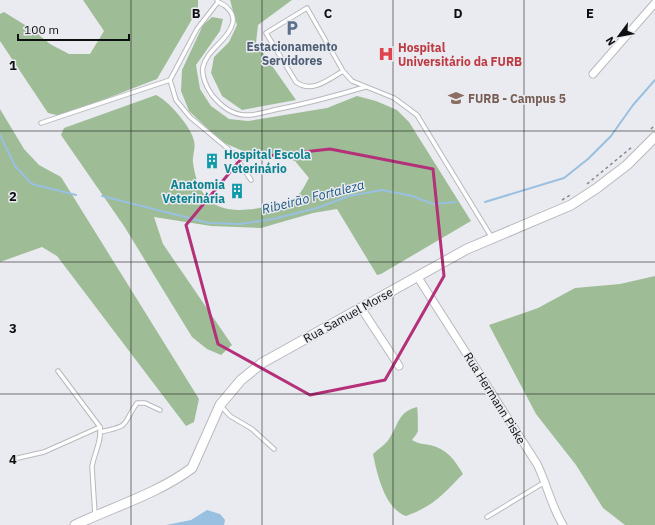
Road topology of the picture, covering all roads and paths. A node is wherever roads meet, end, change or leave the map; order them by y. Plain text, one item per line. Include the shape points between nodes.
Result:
1 (218, 1) edge
2 (655, 3) edge
3 (343, 71) junction
4 (593, 74) dead end
5 (170, 80) junction
6 (365, 87) junction
7 (41, 123) dead end
8 (655, 125) edge
9 (653, 134) edge
10 (635, 144) dead end
11 (251, 180) dead end
12 (582, 187) dead end
13 (577, 191) dead end
14 (556, 202) dead end
15 (492, 238) junction
16 (417, 276) junction
17 (361, 308) junction
18 (399, 366) dead end
19 (58, 371) dead end
20 (220, 405) junction
21 (160, 410) dead end
22 (100, 430) junction
23 (274, 449) dead end
24 (18, 458) dead end
25 (546, 482) junction
26 (95, 516) junction
27 (487, 517) dead end
28 (75, 525) edge
29 (563, 525) edge

1 - 5 lane via 197,29
1 - 6 lane via 226,5 233,22 225,36 207,56 202,68 206,86 218,103 230,111 245,115 260,113 331,98
2 - 4 street
3 - 3 lane via 307,8 266,33 296,82 302,86 317,85
3 - 6 lane via 352,81
5 - 7 lane
5 - 11 lane via 176,100 190,117 233,153
6 - 15 lane via 394,98 417,115
8 - 9 path
9 - 15 street, Rua Samuel Morse via 627,165 571,205
10 - 12 path
13 - 14 path
15 - 16 street, Rua Samuel Morse
16 - 17 street, Rua Samuel Morse
16 - 25 street, Rua Hermann Piske
17 - 18 street
17 - 20 street, Rua Samuel Morse via 262,363 241,380
19 - 22 lane
20 - 23 lane via 230,416 252,429
20 - 26 street, Rua Samuel Morse via 192,468 177,478
21 - 22 lane via 137,402 123,426
22 - 24 lane via 44,452
22 - 26 lane via 99,447 92,467
25 - 27 lane
25 - 29 street, Rua Hermann Piske via 555,513
26 - 28 street, Rua Samuel Morse

